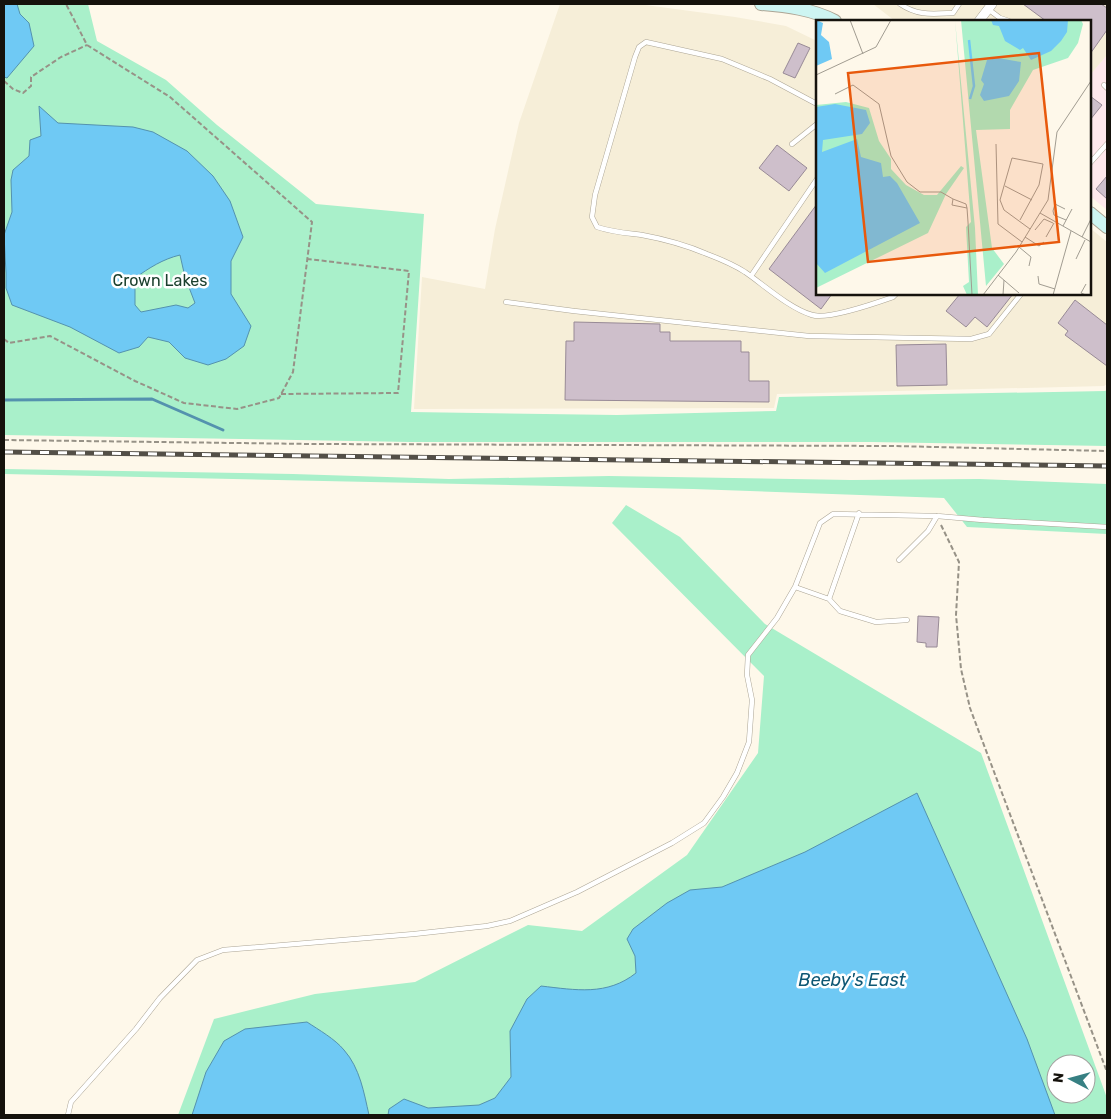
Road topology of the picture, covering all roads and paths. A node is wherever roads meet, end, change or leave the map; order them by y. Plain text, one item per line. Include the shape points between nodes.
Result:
1 (66, 4) edge
2 (761, 4) edge
3 (900, 4) edge
4 (959, 4) edge
5 (990, 6) edge
6 (832, 20) edge
7 (980, 20) edge
8 (999, 20) edge
9 (87, 45) junction
10 (4, 81) edge
11 (816, 103) edge
12 (816, 125) edge
13 (792, 144) dead end
14 (1107, 144) edge
15 (1091, 162) edge
16 (816, 180) edge
17 (1091, 213) edge
18 (1107, 227) edge
19 (308, 259) junction
20 (750, 276) junction
21 (895, 295) edge
22 (1020, 295) edge
23 (506, 302) dead end
24 (4, 339) edge
25 (281, 394) junction
26 (4, 440) edge
27 (1107, 451) edge
28 (859, 513) junction
29 (937, 516) junction
30 (1107, 527) edge
31 (899, 560) dead end
32 (795, 587) junction
33 (829, 599) junction
34 (907, 620) dead end
35 (1107, 1072) edge
36 (68, 1115) edge

1 - 9 path
2 - 6 main road via 796,7
3 - 4 lane via 910,11 930,14 952,12
5 - 7 street
5 - 8 lane
9 - 10 path via 31,77 31,86 23,93
9 - 19 path via 170,97 312,222
11 - 20 lane via 722,59 646,42 639,48 594,195 592,217 597,227 613,233 670,241 708,254
12 - 13 lane
14 - 15 lane
16 - 20 lane
17 - 18 main road
19 - 25 path via 293,372
19 - 25 path via 409,271 398,393
20 - 21 lane via 813,315 862,308
22 - 23 lane via 989,334 971,339 809,336
24 - 25 path via 9,343 50,336 184,403 238,409 279,398
26 - 27 path via 893,446
28 - 29 lane
28 - 32 lane via 833,514 820,523
28 - 33 lane
29 - 30 lane
29 - 31 lane via 928,531
29 - 35 path via 959,562 956,615 961,669 970,708
32 - 33 lane
32 - 36 lane via 777,618 748,656 747,675 752,700 749,742 737,773 704,823 586,888 510,921 478,927 224,950 197,960 71,1102
33 - 34 lane via 840,611 876,622

